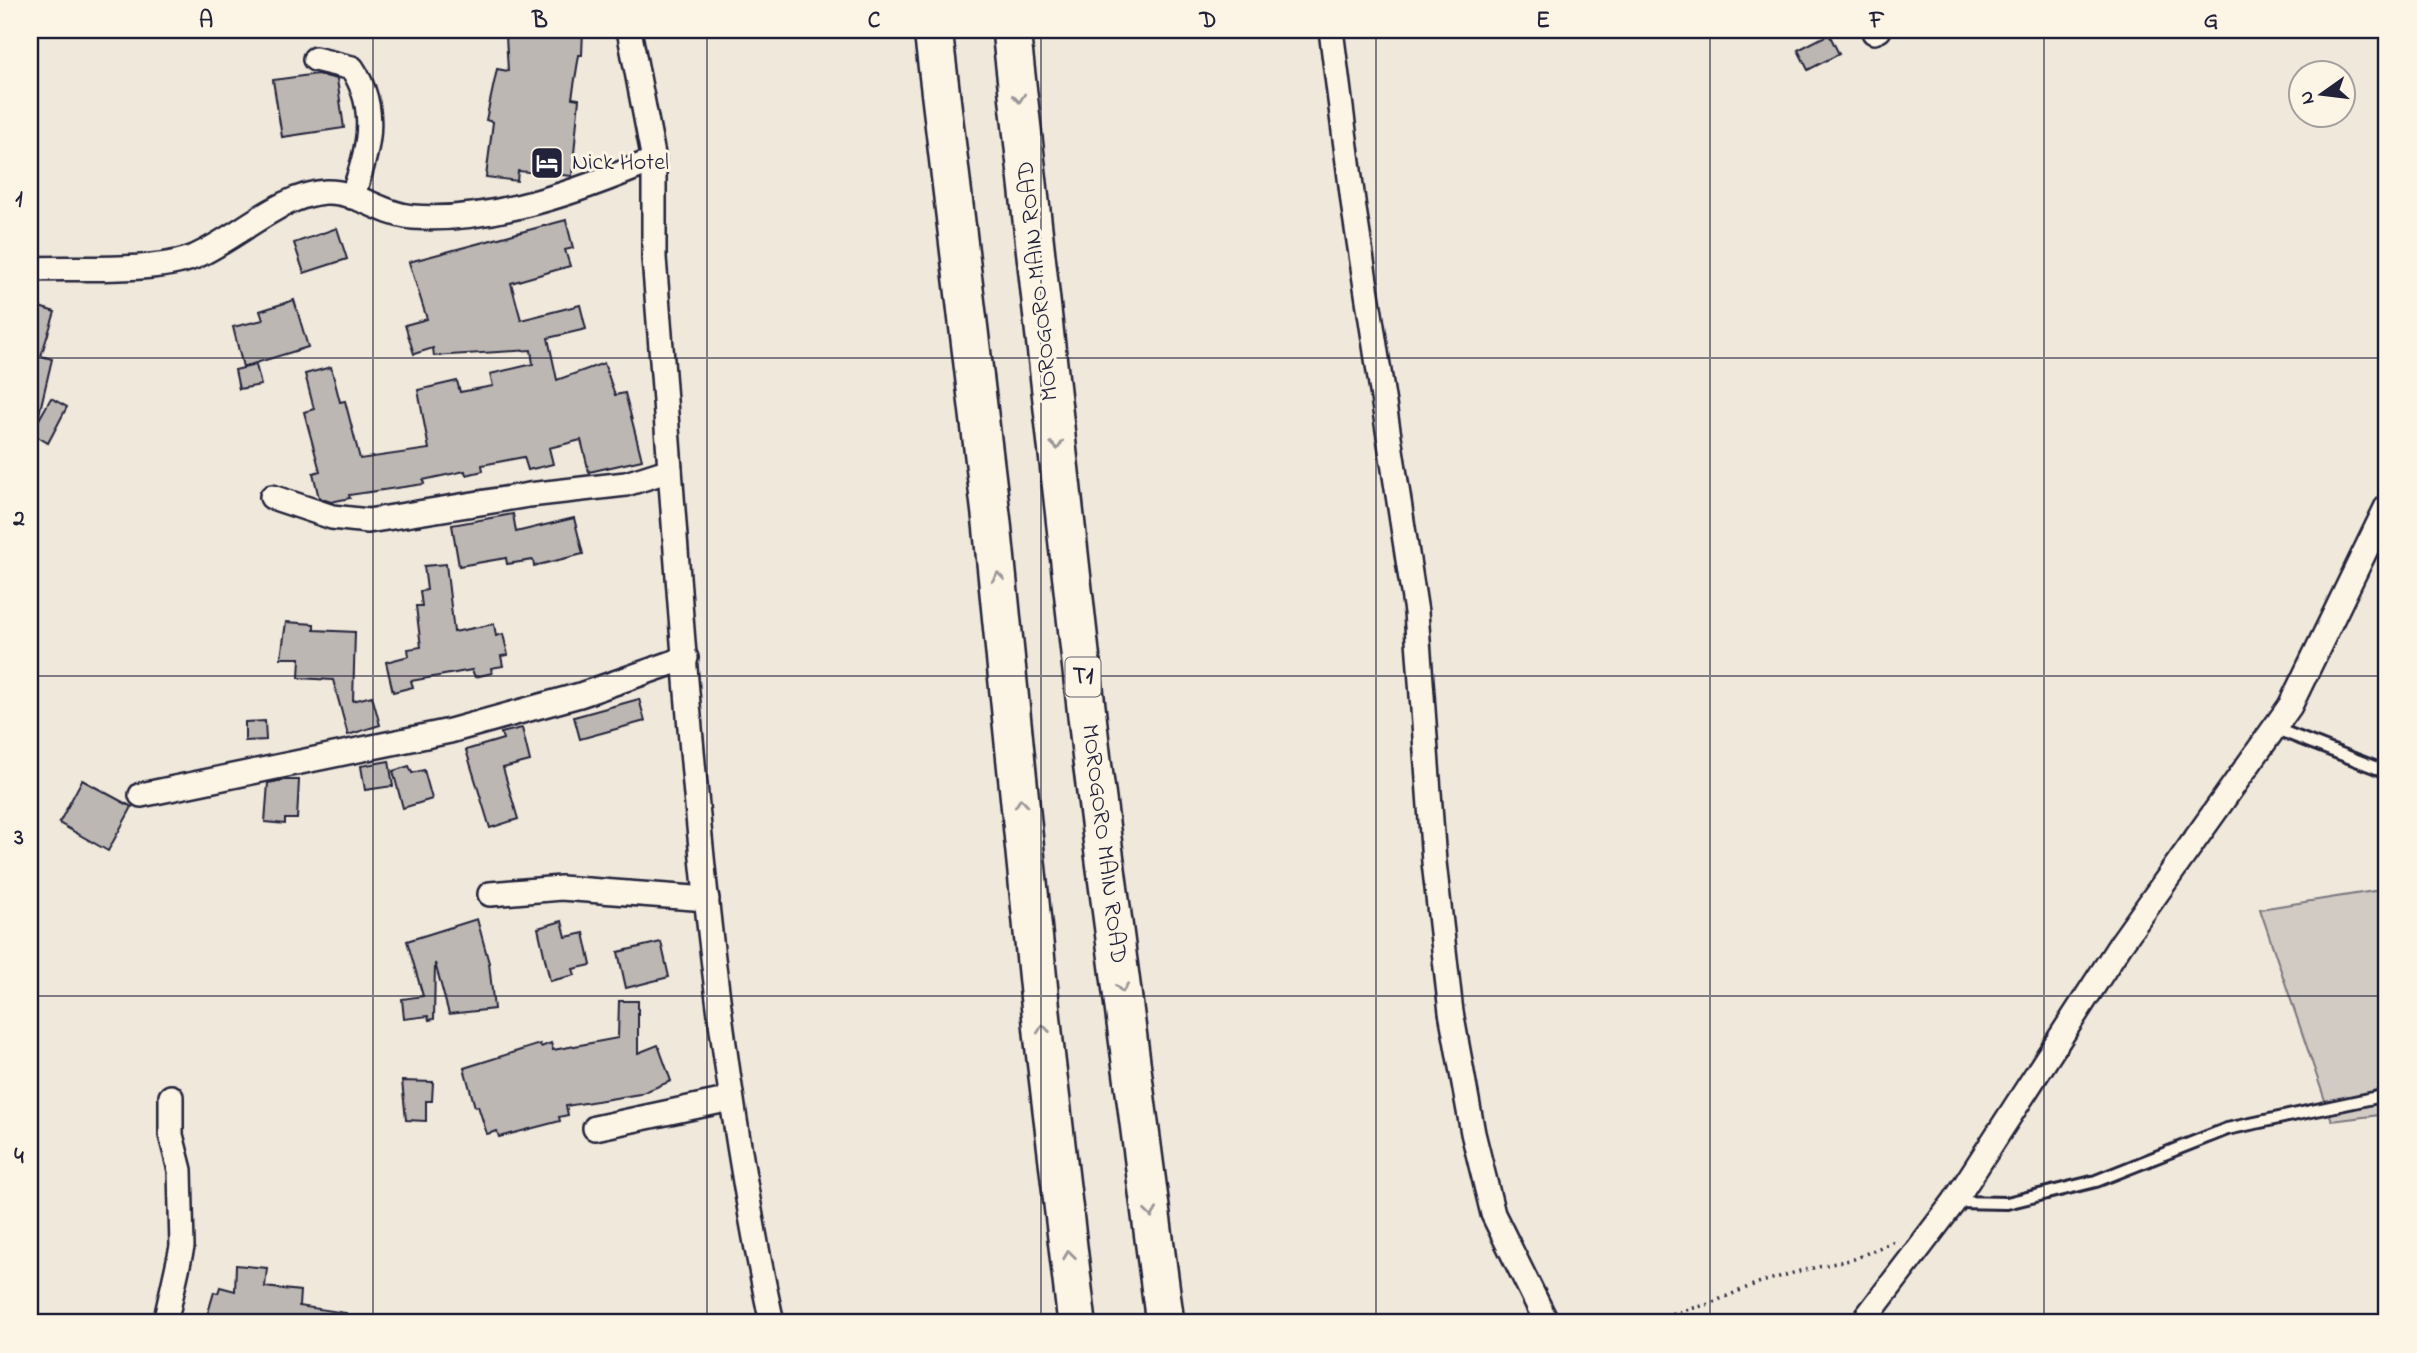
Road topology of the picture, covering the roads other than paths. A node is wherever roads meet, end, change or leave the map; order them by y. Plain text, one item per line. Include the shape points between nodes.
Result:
1 (629, 30) edge
2 (933, 30) edge
3 (1012, 30) edge
4 (1331, 30) edge
5 (315, 59) dead end
6 (654, 160) junction
7 (352, 197) junction
8 (30, 269) edge
9 (670, 470) junction
10 (272, 497) dead end
11 (2387, 506) edge
12 (686, 658) junction
13 (2274, 728) junction
14 (2387, 772) edge
15 (141, 795) dead end
16 (490, 894) dead end
17 (707, 899) junction
18 (2387, 1095) edge
19 (171, 1097) dead end
20 (731, 1100) junction
21 (595, 1128) dead end
22 (1954, 1202) junction
23 (1546, 1320) edge
24 (165, 1323) edge
25 (772, 1323) edge
26 (1077, 1323) edge
27 (1166, 1323) edge
28 (1862, 1323) edge

1 - 6 street
26 -> 2 highway via 992,523
3 -> 27 highway, MOROGORO MAIN ROAD / T1 via 1092,761
4 - 23 street via 1416,612 1434,862 1451,1012 1493,1213
5 - 7 street via 352,68 370,111 369,141
6 - 7 street via 576,192 480,212 410,217
6 - 9 street via 654,258
7 - 8 street via 327,192 294,199 192,258 141,265
9 - 10 street via 625,484 368,521 332,517
9 - 12 street
11 - 13 street via 2290,706
12 - 15 street via 580,695 450,731
12 - 17 street
13 - 14 lane
13 - 22 street via 2120,945
16 - 17 street via 561,888
17 - 20 street
18 - 22 lane via 2227,1129 2096,1181 2032,1197 2007,1203
19 - 24 street via 171,1135 180,1170 182,1247
20 - 21 street
20 - 25 street
22 - 28 street

